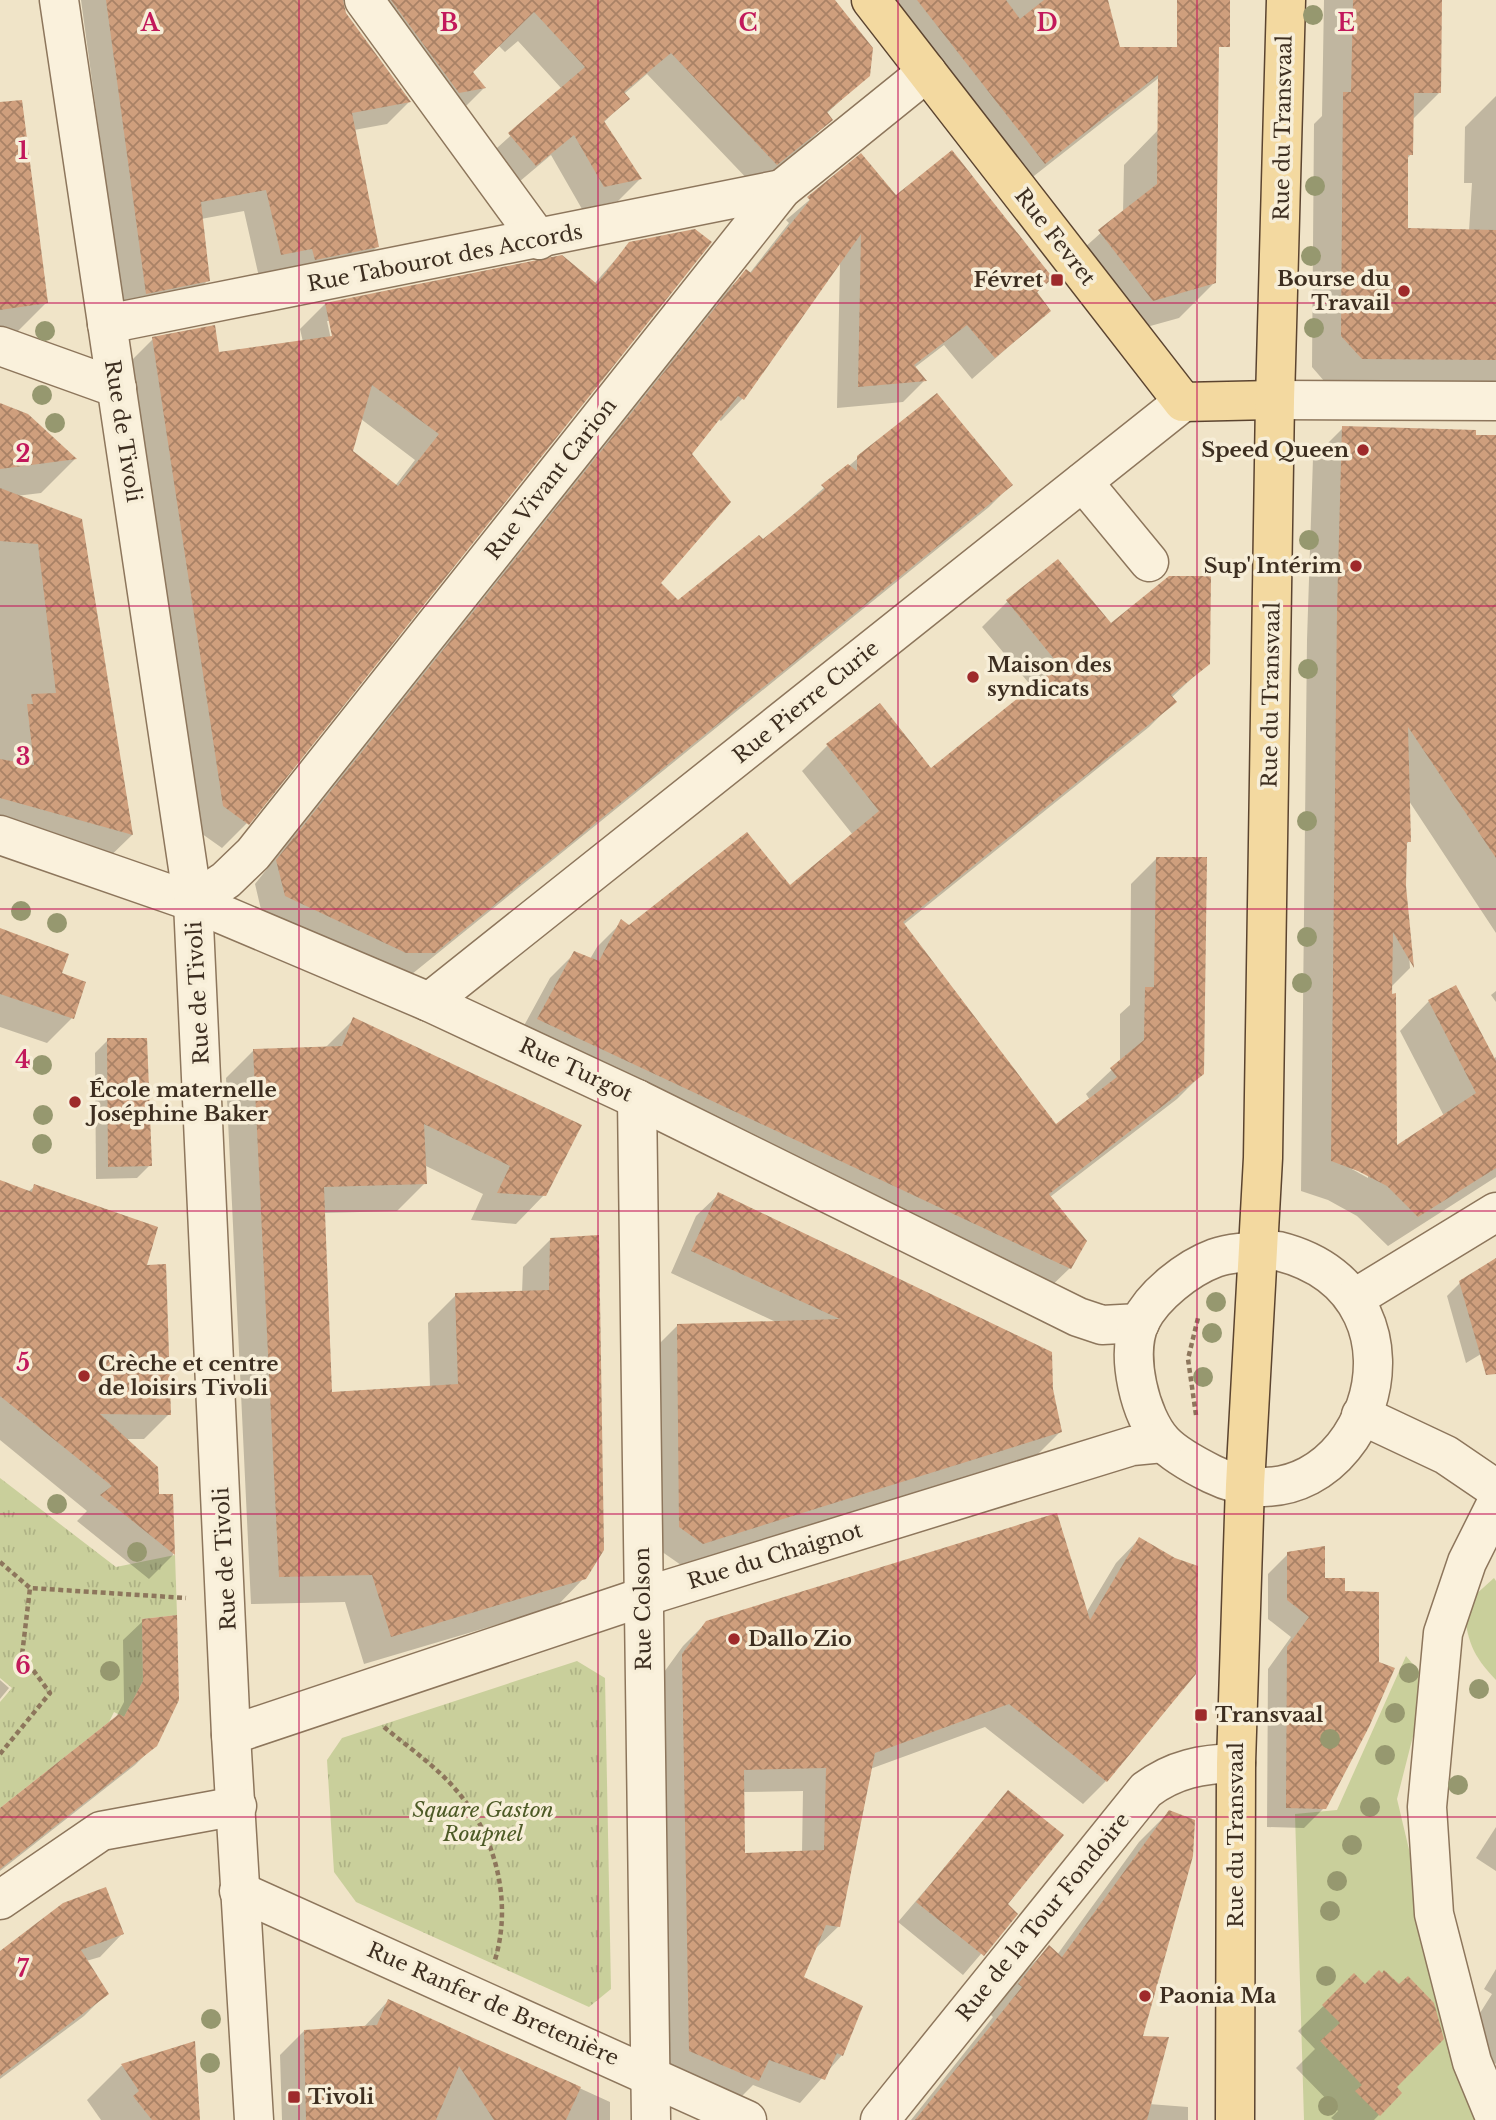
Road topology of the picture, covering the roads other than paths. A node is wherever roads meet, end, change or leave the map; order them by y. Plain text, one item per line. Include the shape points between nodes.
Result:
1 (59, 0) edge
2 (364, 0) edge
3 (871, 0) edge
4 (1286, 0) edge
5 (927, 72) junction
6 (782, 189) junction
7 (539, 240) junction
8 (107, 324) junction
9 (0, 346) edge
10 (117, 388) junction
11 (1275, 400) junction
12 (1496, 401) edge
13 (1183, 402) junction
14 (1083, 482) junction
15 (1149, 562) dead end
16 (0, 835) edge
17 (193, 902) junction
18 (429, 1002) junction
19 (637, 1099) junction
20 (1496, 1212) edge
21 (1258, 1252) junction
22 (1355, 1298) junction
23 (1140, 1324) junction
24 (1361, 1415) junction
25 (1163, 1443) junction
26 (1245, 1485) junction
27 (1496, 1489) edge
28 (1496, 1504) edge
29 (643, 1597) junction
30 (232, 1735) junction
31 (1236, 1763) junction
32 (237, 1805) junction
33 (239, 1891) junction
34 (0, 1900) edge
35 (650, 2077) junction
36 (254, 2120) edge
37 (652, 2120) edge
38 (747, 2120) edge
39 (880, 2120) edge
40 (1235, 2120) edge
41 (1496, 2120) edge

1 - 8 street, Rue de Tivoli
2 - 7 street
3 - 5 main road, Rue Fevret
4 - 11 main road, Rue du Transvaal
5 - 6 street, Rue Vivant Carion
5 - 13 main road, Rue Fevret
6 - 7 street, Rue Tabourot des Accords
6 - 17 street, Rue Vivant Carion via 253,855
7 - 8 street, Rue Tabourot des Accords
8 - 10 street, Rue de Tivoli
9 - 10 street
10 - 17 street, Rue de Tivoli
11 - 12 street
11 - 13 main road
11 - 21 main road, Rue du Transvaal
13 - 14 street, Rue Pierre Curie
14 - 15 street
14 - 18 street, Rue Pierre Curie
16 - 17 street, Rue Turgot
17 - 18 street, Rue Turgot
17 - 30 street, Rue de Tivoli
18 - 19 street, Rue Turgot
19 - 23 street, Rue Turgot via 1078,1317 1102,1325
19 - 29 street, Rue Colson
20 - 22 street
21 - 22 street via 1301,1257
21 - 23 street via 1217,1257 1192,1269 1156,1301
21 - 26 main road, Rue du Transvaal
22 - 24 street via 1370,1336 1374,1364 1372,1389
23 - 25 street via 1134,1366 1142,1407
24 - 26 street via 1348,1442 1331,1462 1285,1485
24 - 27 street via 1446,1455
25 - 26 street via 1205,1471
25 - 29 street, Rue du Chaignot via 1120,1449
26 - 31 main road, Rue du Transvaal
28 - 41 street via 1467,1562 1443,1633 1427,1807 1434,1914 1472,2062
29 - 30 street, Rue du Chaignot
29 - 35 street, Rue Colson
30 - 32 street, Rue de Tivoli
31 - 39 street, Rue de la Tour Fondoire via 1170,1774 1146,1790
31 - 40 main road, Rue du Transvaal
32 - 33 street, Rue de Tivoli
32 - 34 street via 101,1831
33 - 35 street, Rue Ranfer de Bretenière
33 - 36 street, Rue de Tivoli
35 - 37 street, Rue Colson
35 - 38 street, Rue Ranfer de Bretenière

